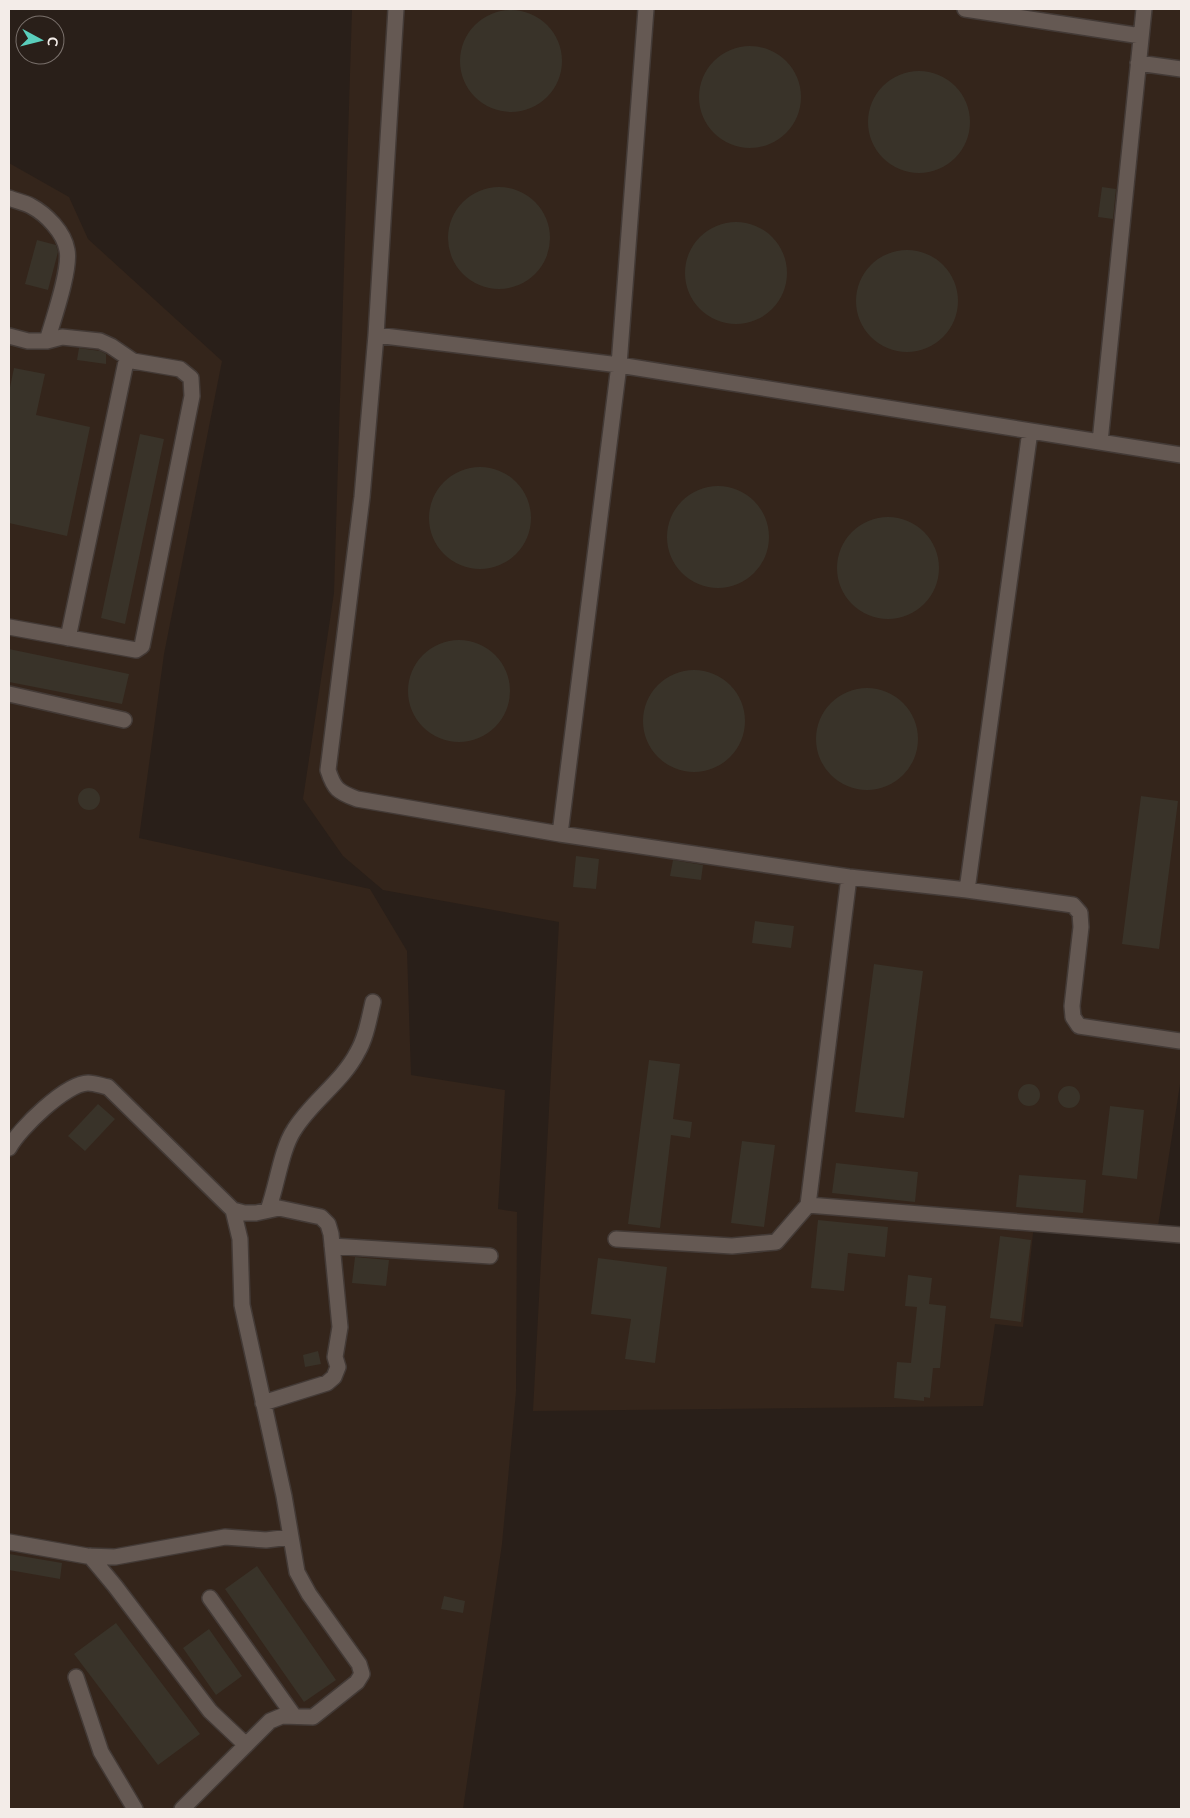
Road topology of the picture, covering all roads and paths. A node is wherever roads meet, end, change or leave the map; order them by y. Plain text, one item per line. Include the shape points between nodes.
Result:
1 (396, 9) edge
2 (646, 9) edge
3 (965, 9) edge
4 (1144, 9) edge
5 (1141, 36) junction
6 (1138, 63) junction
7 (1181, 69) edge
8 (9, 198) edge
9 (376, 335) junction
10 (9, 336) edge
11 (47, 341) junction
12 (127, 357) junction
13 (619, 365) junction
14 (1030, 431) junction
15 (1100, 442) junction
16 (1178, 454) edge
17 (9, 626) edge
18 (68, 638) junction
19 (9, 694) edge
20 (124, 720) dead end
21 (560, 834) junction
22 (849, 877) junction
23 (968, 890) junction
24 (373, 1002) dead end
25 (1180, 1042) dead end
26 (10, 1143) edge
27 (808, 1205) junction
28 (233, 1210) junction
29 (268, 1210) junction
30 (1181, 1235) edge
31 (616, 1239) dead end
32 (332, 1246) junction
33 (490, 1256) dead end
34 (263, 1403) junction
35 (290, 1537) junction
36 (9, 1542) edge
37 (90, 1556) junction
38 (210, 1598) dead end
39 (76, 1677) dead end
40 (294, 1716) junction
41 (246, 1745) junction
42 (135, 1809) edge
43 (182, 1809) edge

1 - 9 lane
2 - 13 lane
3 - 5 lane
4 - 5 lane
5 - 6 lane
6 - 7 lane
6 - 15 lane
8 - 11 lane via 30,205 44,215 61,234 68,250 66,270
9 - 13 lane
9 - 21 lane via 362,497 328,770 333,786 342,794 357,799
10 - 11 lane
11 - 12 lane via 62,337 100,341
12 - 18 lane
12 - 18 lane via 133,362 180,369 191,378 192,396 142,646 136,650
13 - 14 lane
13 - 21 lane
14 - 15 lane
14 - 23 lane
15 - 16 lane
17 - 18 lane
19 - 20 lane
21 - 22 lane
22 - 23 lane
22 - 27 lane
23 - 25 lane via 1073,905 1080,913 1081,927 1072,1006 1073,1017 1079,1026
24 - 29 lane via 357,1053 293,1130
26 - 28 lane via 45,1108 70,1089 88,1083 108,1087
27 - 30 lane
27 - 31 lane via 776,1242 732,1246
28 - 29 lane via 244,1213
28 - 34 lane via 240,1239 242,1304
29 - 32 lane via 279,1208 321,1217 328,1224
32 - 33 lane
32 - 34 lane via 340,1327 335,1357 338,1367 334,1377 327,1383
34 - 35 lane
35 - 37 lane via 266,1540 225,1537 115,1557
35 - 40 lane via 296,1572 359,1664 362,1674 357,1682 313,1717
36 - 37 lane
37 - 41 lane via 210,1711
38 - 40 lane
39 - 42 lane via 101,1752
40 - 41 lane via 270,1721
41 - 43 lane

